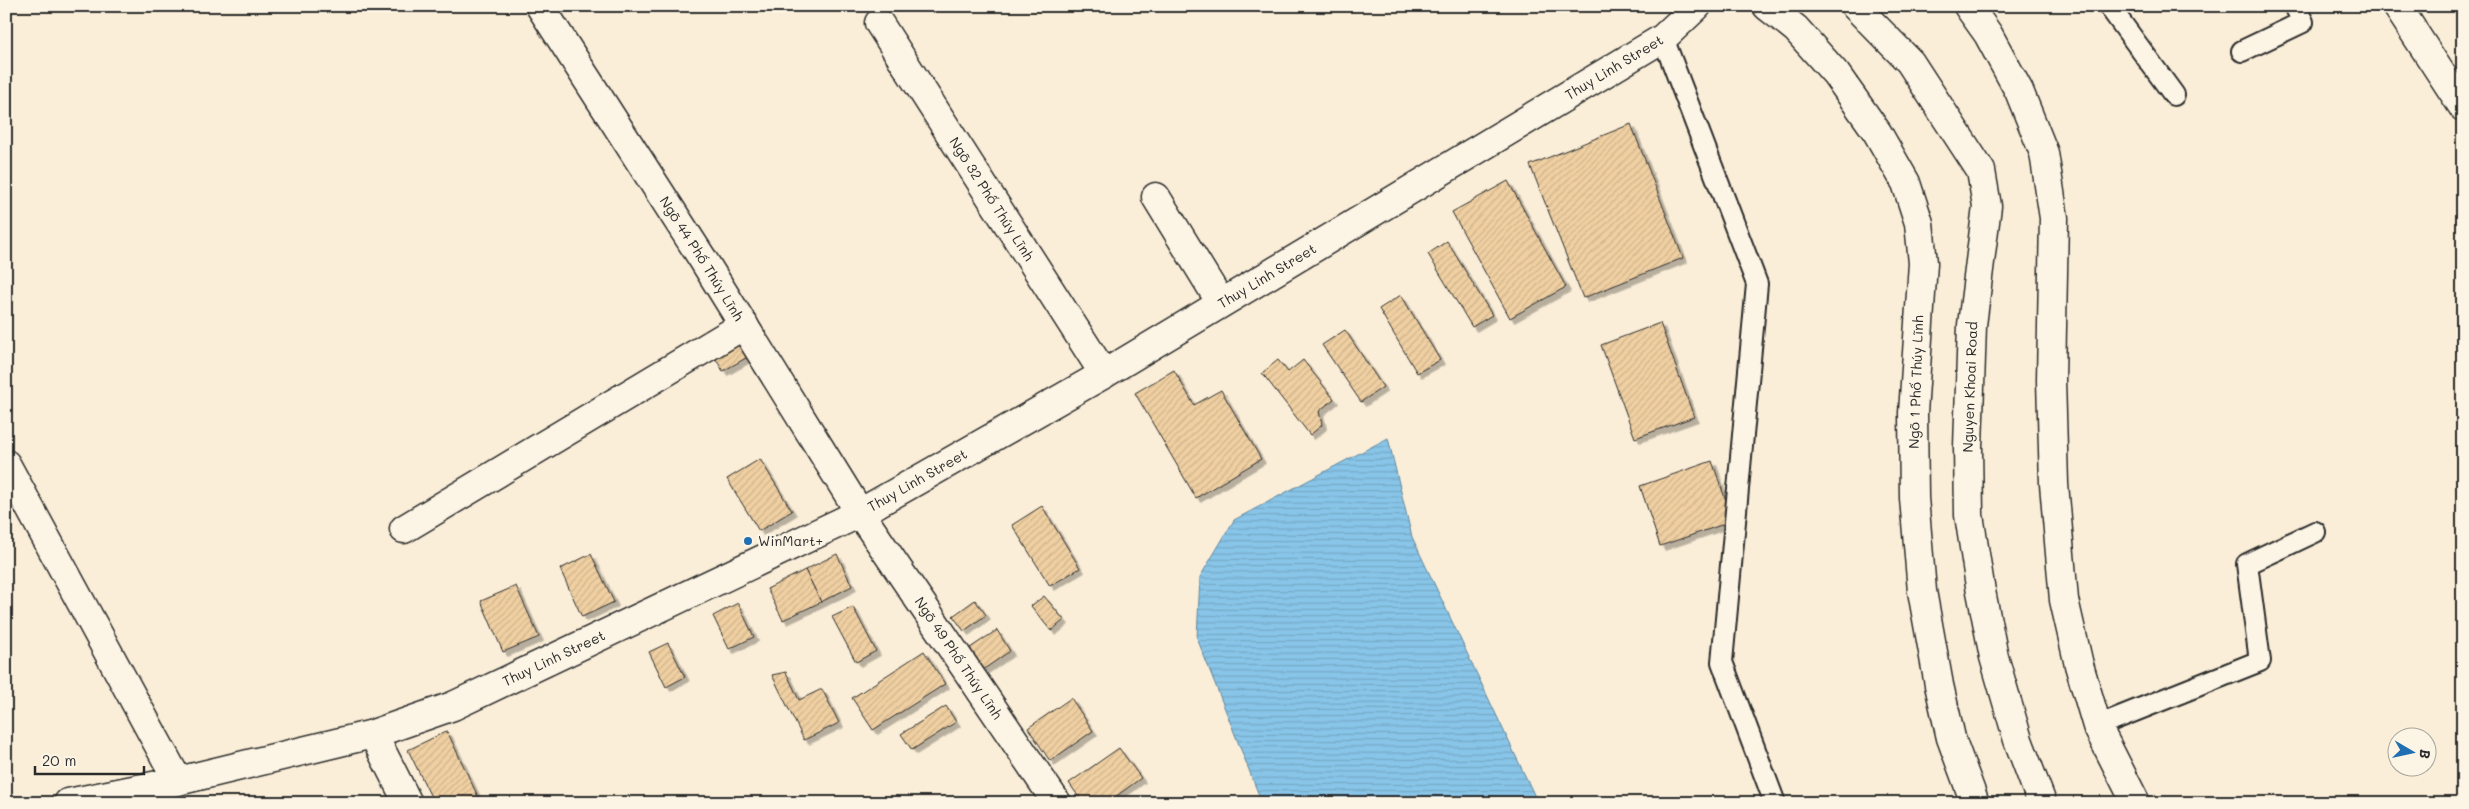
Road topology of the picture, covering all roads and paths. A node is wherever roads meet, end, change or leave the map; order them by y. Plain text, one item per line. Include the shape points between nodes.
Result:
1 (540, 6) edge
2 (1697, 6) edge
3 (1767, 6) edge
4 (1855, 6) edge
5 (1968, 6) edge
6 (2109, 6) edge
7 (2295, 6) edge
8 (2397, 6) edge
9 (879, 22) dead end
10 (1662, 38) junction
11 (2242, 51) dead end
12 (2174, 95) dead end
13 (2463, 107) edge
14 (1156, 197) dead end
15 (1221, 303) junction
16 (744, 325) junction
17 (1104, 374) junction
18 (6, 464) edge
19 (860, 514) junction
20 (404, 529) dead end
21 (2315, 532) dead end
22 (2097, 726) junction
23 (373, 734) junction
24 (178, 781) junction
25 (68, 803) edge
26 (408, 803) edge
27 (1057, 803) edge
28 (1775, 803) edge
29 (1975, 803) edge
30 (2042, 803) edge
31 (2136, 803) edge

1 - 16 street, Ngõ 44 Phố Thúy Lĩnh
2 - 10 street, Thuy Linh Street
3 - 29 street, Ngõ 1 Phố Thúy Lĩnh via 1796,29 1836,74 1906,183 1919,223 1924,263 1917,334 1913,441 1922,591 1951,738
4 - 30 street, Nguyen Khoai Road via 1910,62 1981,171 1987,206 1972,325 1969,515 1994,657 2018,740
5 - 22 street via 1988,34 2019,91 2044,153 2054,218 2051,380 2054,484 2064,600
6 - 12 lane
7 - 11 lane via 2303,22
8 - 13 street
9 - 17 street, Ngõ 32 Phố Thúy Lĩnh
10 - 15 street, Thuy Linh Street
10 - 28 lane via 1757,284 1722,662
14 - 15 street
15 - 17 street, Thuy Linh Street
16 - 19 street, Ngõ 44 Phố Thúy Lĩnh
16 - 20 street
17 - 19 street, Thuy Linh Street
18 - 24 street
19 - 23 street, Thuy Linh Street via 453,706
19 - 27 street, Ngõ 49 Phố Thúy Lĩnh
21 - 22 lane via 2247,564 2260,661
22 - 31 street
23 - 24 street, Thuy Linh Street
23 - 26 street
24 - 25 street, Thuy Linh Street

